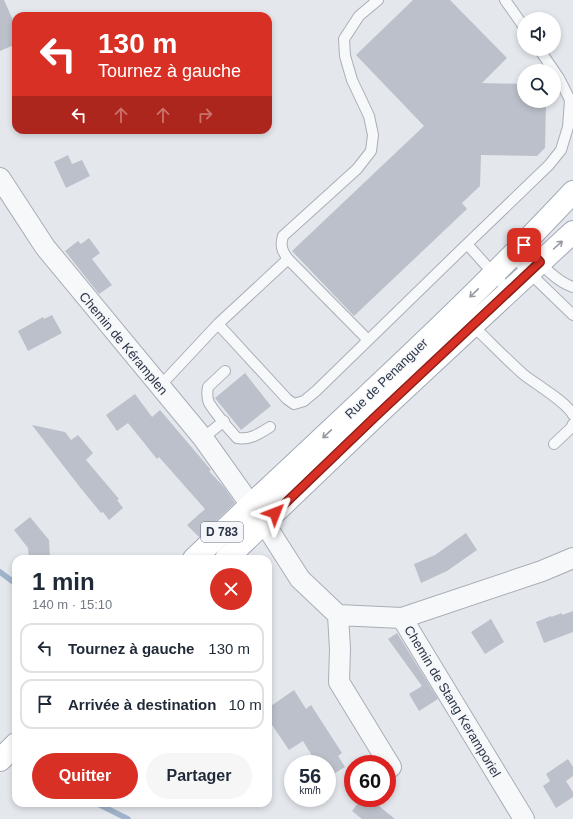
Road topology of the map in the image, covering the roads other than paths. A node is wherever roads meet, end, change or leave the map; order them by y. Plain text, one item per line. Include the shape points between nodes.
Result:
1 (378, 0) edge
2 (505, 0) edge
3 (517, 17) edge
4 (544, 56) edge
5 (0, 178) edge
6 (573, 192) edge
7 (573, 232) edge
8 (467, 244) junction
9 (518, 251) junction
10 (288, 259) junction
11 (534, 267) junction
12 (494, 274) junction
13 (573, 287) edge
14 (509, 291) junction
15 (456, 310) junction
16 (573, 315) edge
17 (218, 324) junction
18 (472, 326) junction
19 (368, 340) junction
20 (225, 371) dead end
21 (160, 386) junction
22 (573, 415) edge
23 (224, 421) junction
24 (573, 424) edge
25 (270, 427) dead end
26 (204, 438) junction
27 (554, 444) dead end
28 (250, 505) junction
29 (264, 524) junction
30 (198, 555) edge
31 (230, 555) edge
32 (573, 558) edge
33 (338, 615) junction
34 (402, 618) junction
35 (384, 755) edge
36 (524, 819) edge

1 - 10 lane via 359,16 344,40 345,56 352,80 369,116 373,135 371,151 357,169 283,236 282,251
2 - 3 lane
4 - 8 lane via 570,100 568,127 561,150 549,165
5 - 21 street, Chemin de Kéramplen via 45,247
6 - 9 main road, Rue de Penanguer / D 783
11 -> 7 main road, Rue de Penanguer / D 783
8 - 12 lane
8 - 19 lane
9 - 11 lane
9 - 11 lane
9 - 12 main road, Rue de Penanguer / D 783
10 - 17 lane
10 - 19 lane
11 - 13 lane
11 - 14 main road, Rue de Penanguer / D 783
11 - 16 lane
12 - 14 lane
12 -> 15 main road, Rue de Penanguer / D 783
14 - 18 main road, Rue de Penanguer / D 783
15 - 18 lane
15 -> 28 main road, Rue de Penanguer / D 783
17 - 19 lane via 294,404 304,402 316,392
17 - 21 lane
18 - 22 lane via 523,374 558,400
18 - 29 main road, Rue de Penanguer / D 783
20 - 23 lane via 208,387 207,394 209,402
21 - 26 street, Chemin de Kéramplen
23 - 25 lane via 237,438 246,440
23 - 26 lane
24 - 27 lane
26 - 28 street, Chemin de Kéramplen
28 - 29 street, Chemin de Kéramplen
28 - 30 main road, Rue de Penanguer / D 783
29 - 31 main road, Rue de Penanguer / D 783
29 - 33 street via 300,579
32 - 34 street via 542,571
33 - 34 street, Chemin de Stang Keramporiel
33 - 35 street via 339,682
34 - 36 street, Chemin de Stang Keramporiel

